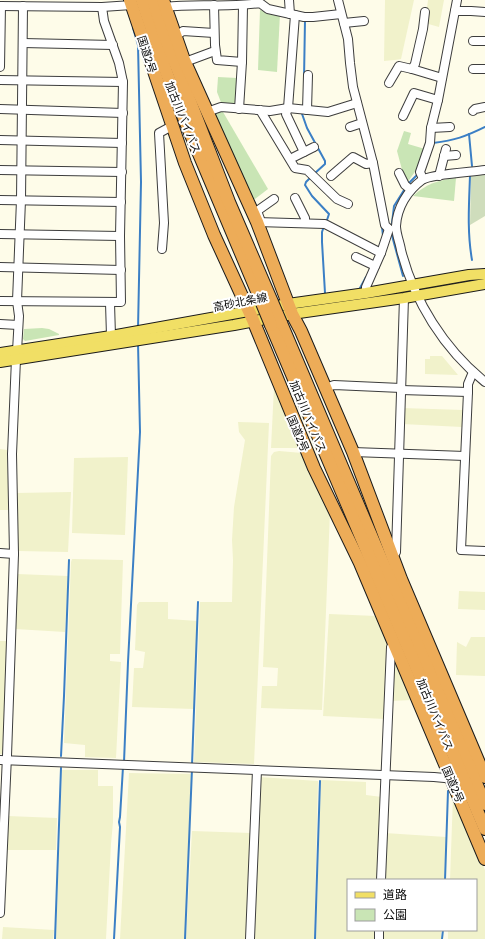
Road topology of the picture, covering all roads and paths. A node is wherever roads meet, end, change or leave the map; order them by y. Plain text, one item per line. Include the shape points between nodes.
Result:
1 (153, 0) edge
2 (289, 0) edge
3 (338, 0) edge
4 (457, 0) edge
5 (260, 1) edge
6 (39, 3) edge
7 (131, 3) edge
8 (164, 3) edge
9 (183, 3) edge
10 (1, 6) edge
11 (24, 6) junction
12 (214, 6) junction
13 (243, 6) junction
14 (102, 7) junction
15 (455, 11) junction
16 (425, 12) dead end
17 (485, 12) edge
18 (292, 14) junction
19 (341, 14) junction
20 (364, 21) dead end
21 (344, 23) junction
22 (214, 33) junction
23 (164, 34) junction
24 (176, 36) junction
25 (473, 41) dead end
26 (485, 41) edge
27 (23, 43) junction
28 (113, 45) junction
29 (212, 52) dead end
30 (185, 62) junction
31 (242, 62) junction
32 (0, 67) edge
33 (412, 69) junction
34 (473, 69) dead end
35 (485, 69) edge
36 (167, 74) junction
37 (308, 75) dead end
38 (442, 78) junction
39 (0, 80) edge
40 (22, 80) junction
41 (123, 82) junction
42 (389, 83) dead end
43 (438, 100) junction
44 (357, 103) junction
45 (288, 108) junction
46 (485, 108) edge
47 (0, 109) edge
48 (21, 109) junction
49 (239, 109) junction
50 (260, 110) junction
51 (307, 110) junction
52 (473, 111) dead end
53 (207, 112) junction
54 (123, 113) junction
55 (403, 116) dead end
56 (362, 123) junction
57 (172, 126) junction
58 (350, 127) dead end
59 (450, 127) dead end
60 (434, 128) junction
61 (0, 140) edge
62 (21, 140) junction
63 (122, 143) junction
64 (314, 148) dead end
65 (304, 152) junction
66 (456, 155) dead end
67 (294, 157) dead end
68 (373, 163) junction
69 (0, 170) edge
70 (485, 170) edge
71 (22, 171) junction
72 (122, 172) junction
73 (399, 173) dead end
74 (422, 173) junction
75 (335, 176) dead end
76 (439, 176) junction
77 (408, 188) junction
78 (295, 198) dead end
79 (274, 199) dead end
80 (0, 200) edge
81 (21, 200) junction
82 (121, 202) junction
83 (348, 204) dead end
84 (259, 222) junction
85 (305, 223) junction
86 (392, 228) junction
87 (0, 234) edge
88 (20, 234) junction
89 (120, 236) junction
90 (160, 243) dead end
91 (381, 253) junction
92 (356, 257) dead end
93 (375, 266) junction
94 (0, 267) edge
95 (19, 268) junction
96 (121, 270) junction
97 (485, 273) edge
98 (485, 284) edge
99 (414, 286) junction
100 (366, 293) junction
101 (418, 295) junction
102 (404, 298) junction
103 (0, 301) edge
104 (17, 301) junction
105 (110, 303) junction
106 (267, 303) junction
107 (290, 309) junction
108 (251, 316) junction
109 (0, 324) edge
110 (18, 325) junction
111 (111, 336) junction
112 (138, 336) junction
113 (0, 353) edge
114 (17, 355) junction
115 (0, 362) edge
116 (473, 372) junction
117 (485, 382) edge
118 (325, 388) junction
119 (468, 388) junction
120 (401, 389) junction
121 (353, 452) junction
122 (399, 455) junction
123 (465, 456) junction
124 (368, 541) junction
125 (485, 551) edge
126 (0, 553) edge
127 (14, 554) junction
128 (392, 556) junction
129 (394, 642) junction
130 (4, 760) edge
131 (258, 770) junction
132 (385, 776) junction
133 (453, 779) junction
134 (484, 781) edge
135 (485, 804) edge
136 (485, 829) edge
137 (485, 859) edge
138 (381, 879) edge
139 (0, 913) edge
140 (250, 939) edge

1 - 23 highway, 加古川バイパス
2 - 18 street
3 - 19 street
4 - 15 street
5 - 13 street
5 - 18 street via 268,8
6 - 11 street
6 - 14 street
7 - 14 street
7 - 36 highway, 加古川バイパス
7 - 57 highway, 国道2号
8 - 9 street
8 - 24 highway
9 - 12 street
10 - 11 street
10 - 32 street
11 - 27 street
12 - 13 street
12 - 22 street
13 - 31 street
14 - 28 street via 104,22
15 - 17 street
15 - 38 street
16 - 33 street
18 - 19 street via 313,17
18 - 45 street
19 - 21 street
20 - 21 street
21 - 44 street
22 - 24 street via 183,31
22 - 31 street via 217,60
23 - 106 highway, 加古川バイパス
23 - 107 highway via 226,166 279,296
24 - 30 highway
25 - 26 street
27 - 28 street
27 - 40 street
28 - 41 street
29 - 30 street
30 - 53 highway
31 - 49 street
33 - 38 street
33 - 42 street via 399,66
34 - 35 street
36 - 106 highway, 加古川バイパス via 186,123
36 - 108 highway via 178,131 247,296
37 - 51 street
38 - 43 street
39 - 40 street
40 - 41 street
40 - 48 street
41 - 54 street
43 - 55 street via 414,93 405,105
43 - 60 street
44 - 51 street via 328,112
44 - 56 street
45 - 50 street
45 - 51 street
45 - 65 street via 286,114
46 - 52 street
47 - 48 street
48 - 54 street
48 - 62 street
49 - 50 street
49 - 53 street via 221,108
50 - 83 street via 295,168 307,170 337,199
53 - 84 highway
54 - 63 street
56 - 58 street
56 - 68 street
57 - 90 street via 159,133 160,211 164,223
57 - 108 highway, 国道2号 via 214,235
59 - 60 street
60 - 74 street
61 - 62 street
62 - 63 street
62 - 71 street
63 - 72 street
64 - 65 street
65 - 67 street
66 - 76 street via 445,152
68 - 75 street via 366,164 353,157 342,162
68 - 86 street via 385,225
69 - 71 street
70 - 76 street
71 - 72 street
71 - 81 street
72 - 82 street
73 - 77 street
74 - 76 street
74 - 77 street
77 - 86 street
78 - 85 street
79 - 84 street via 257,211
80 - 81 street
81 - 82 street
81 - 88 street
82 - 89 street
84 - 85 street
84 - 107 highway
85 - 91 street via 329,225
86 - 91 street
86 - 99 street
87 - 88 street
88 - 89 street
88 - 95 street
89 - 96 street
91 - 93 street
92 - 93 street
93 - 100 street
94 - 95 street
95 - 96 street
95 - 104 street
96 - 105 street via 121,302
97 - 99 main road, 高砂北条線
98 - 101 main road, 高砂北条線
99 - 100 main road, 高砂北条線
99 - 101 street
100 - 107 main road, 高砂北条線
101 - 102 main road, 高砂北条線
101 - 116 street via 434,325
102 - 107 main road, 高砂北条線
102 - 120 street
103 - 104 street
104 - 105 street
104 - 110 street
105 - 111 street
106 - 124 highway, 加古川バイパス, bridge
107 - 108 main road, 高砂北条線
107 - 118 highway
107 - 124 highway via 295,334 350,458 372,521
108 - 112 main road, 高砂北条線 via 234,325
108 - 124 highway via 261,329 324,473 343,510
108 - 129 highway, 国道2号 via 314,468 360,563
109 - 110 street
110 - 114 street
111 - 112 main road, 高砂北条線
111 - 114 main road, 高砂北条線
112 - 114 main road, 高砂北条線
113 - 114 main road, 高砂北条線
114 - 115 main road, 高砂北条線
114 - 127 street via 12,454
116 - 117 street
116 - 119 street
118 - 120 street via 334,385
118 - 121 highway
119 - 120 street
119 - 123 street
120 - 122 street
121 - 122 street
121 - 128 highway
122 - 123 street
122 - 128 street via 396,552
123 - 125 street via 462,550
124 - 135 highway, 加古川バイパス
124 - 136 highway, 加古川バイパス
126 - 127 street
127 - 130 street
128 - 134 highway
129 - 132 street via 391,647
129 - 133 highway, 国道2号
130 - 131 street
130 - 139 street
131 - 132 street
131 - 140 street
132 - 133 street
132 - 138 street
133 - 137 highway, 国道2号

